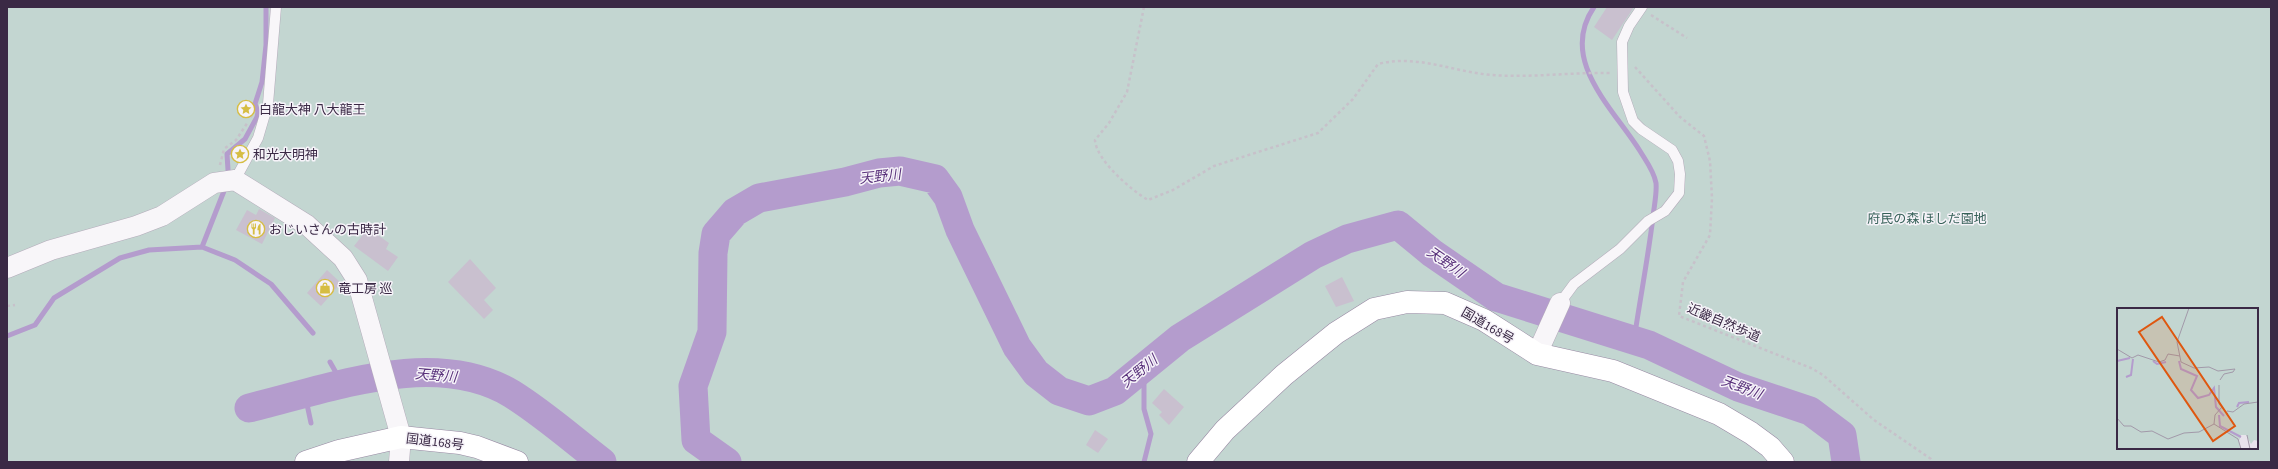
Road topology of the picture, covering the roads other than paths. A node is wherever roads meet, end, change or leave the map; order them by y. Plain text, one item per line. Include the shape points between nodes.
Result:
1 (276, 7) edge
2 (1641, 8) edge
3 (235, 180) junction
4 (7, 268) edge
5 (1560, 303) joint
6 (1540, 347) junction
7 (401, 437) junction
8 (306, 462) edge
9 (399, 462) edge
10 (517, 462) edge
11 (1198, 462) edge
12 (1783, 462) edge

1 - 3 lane via 268,104 258,138
2 - 5 lane via 1622,42 1623,92 1633,121 1672,150 1678,161 1678,193 1665,211 1648,221 1620,249 1574,284
3 - 4 street via 214,183 162,216 51,250
3 - 7 street via 307,225 343,258 357,280
5 - 6 street
6 - 11 highway, 国道168号 via 1445,303 1407,302 1374,309 1336,334 1284,375 1225,430
6 - 12 highway, 国道168号 via 1613,371 1719,414 1770,447
7 - 8 highway, 国道168号 via 339,451
7 - 9 street
7 - 10 highway, 国道168号 via 460,443

